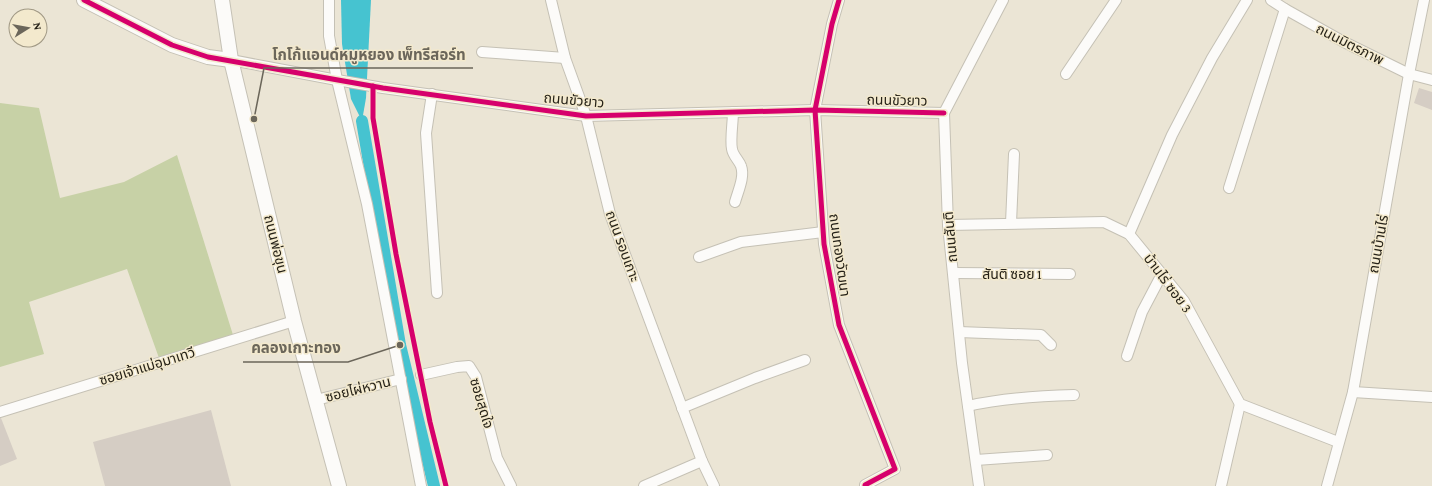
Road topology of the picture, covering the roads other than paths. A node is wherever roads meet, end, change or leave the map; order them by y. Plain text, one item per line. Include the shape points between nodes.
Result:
1 (84, 0) edge
2 (222, 0) edge
3 (329, 0) edge
4 (551, 0) edge
5 (839, 0) edge
6 (1003, 0) edge
7 (1116, 0) edge
8 (1247, 0) edge
9 (1271, 0) edge
10 (1424, 0) edge
11 (1285, 9) junction
12 (482, 52) dead end
13 (566, 58) junction
14 (231, 60) junction
15 (1066, 74) dead end
16 (1409, 74) junction
17 (337, 80) junction
18 (1432, 80) edge
19 (432, 94) junction
20 (815, 110) junction
21 (733, 112) junction
22 (944, 113) junction
23 (586, 116) junction
24 (1014, 154) dead end
25 (1229, 188) dead end
26 (735, 202) dead end
27 (1011, 223) junction
28 (948, 225) junction
29 (823, 232) junction
30 (1129, 234) junction
31 (698, 257) dead end
32 (954, 273) junction
33 (1070, 274) dead end
34 (1162, 274) junction
35 (437, 293) dead end
36 (294, 321) junction
37 (959, 332) junction
38 (1051, 345) dead end
39 (1127, 356) dead end
40 (805, 360) dead end
41 (421, 375) dead end
42 (401, 379) junction
43 (1353, 392) junction
44 (1074, 395) dead end
45 (1432, 397) edge
46 (316, 400) junction
47 (1240, 404) junction
48 (968, 406) junction
49 (682, 408) junction
50 (0, 412) edge
51 (1338, 442) junction
52 (1047, 455) dead end
53 (976, 460) junction
54 (702, 461) junction
55 (339, 486) edge
56 (422, 486) edge
57 (511, 486) edge
58 (644, 486) edge
59 (714, 486) edge
60 (865, 486) edge
61 (979, 486) edge
62 (1221, 486) edge
63 (1327, 486) edge

1 - 14 main road via 172,45 208,57
2 - 14 main road, ถนนพ่อขุน
3 - 17 street via 329,36
4 - 13 street, ถนน รอบเกาะ
5 - 20 street, ถนนทองวัฒนา
6 - 22 street, ถนนสันติ
7 - 15 street
8 - 30 street via 1212,58 1172,135
9 - 11 street, ถนนมิตรภาพ
10 - 16 street, ถนนบ้านไร่
11 - 16 street, ถนนมิตรภาพ
11 - 25 street
12 - 13 street
13 - 23 street, ถนน รอบเกาะ
14 - 17 street, ถนนขัวยาว
14 - 36 main road, ถนนพ่อขุน
16 - 18 street, ถนนมิตรภาพ
16 - 43 street, ถนนบ้านไร่
17 - 19 street, ถนนขัวยาว
17 - 42 street via 367,204
19 - 23 street, ถนนขัวยาว
19 - 35 street via 426,133
20 - 21 street, ถนนขัวยาว
20 - 22 street, ถนนขัวยาว
20 - 29 street, ถนนทองวัฒนา
21 - 23 street, ถนนขัวยาว
21 - 26 street via 732,150 742,170
22 - 28 street, ถนนสันติ
23 - 49 street, ถนน รอบเกาะ via 610,214
24 - 27 street
27 - 28 street, บ้านไร่ ซอย 3
27 - 30 street, บ้านไร่ ซอย 3 via 1104,222
28 - 32 street, ถนนสันติ
29 - 31 street via 741,242
29 - 60 street, ถนนทองวัฒนา via 839,325 895,469
30 - 34 street, บ้านไร่ ซอย 3
32 - 33 street, สันติ ซอย 1
32 - 37 street, ถนนสันติ
34 - 39 street via 1142,312
34 - 47 street, บ้านไร่ ซอย 3 via 1184,301
36 - 46 main road, ถนนพ่อขุน
36 - 50 street, ซอยเจ้าแม่อุมาเทวี
37 - 38 street via 1041,335
37 - 48 street, ถนนสันติ
40 - 49 street
41 - 57 street, ซอยสุดใจ via 469,366 476,377 497,458
42 - 46 street, ซอยไผ่หวาน
42 - 56 street
43 - 45 street
43 - 51 street, ถนนบ้านไร่
44 - 48 street via 1033,396
46 - 55 main road, ถนนพ่อขุน
47 - 51 street
47 - 62 street
48 - 53 street, ถนนสันติ
49 - 54 street, ถนน รอบเกาะ
51 - 63 street, ถนนบ้านไร่
52 - 53 street
53 - 61 street, ถนนสันติ
54 - 58 street
54 - 59 street, ถนน รอบเกาะ

